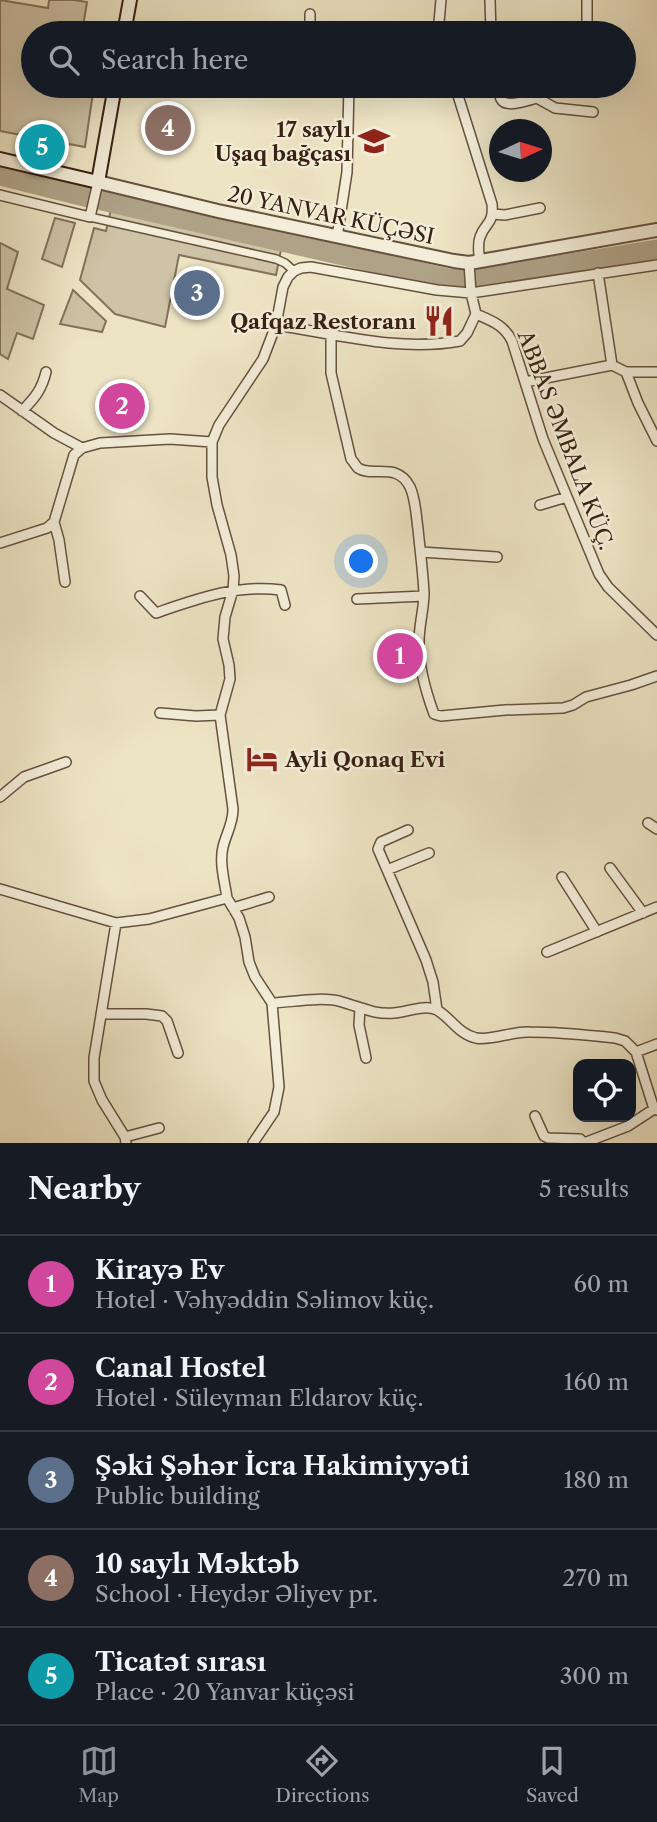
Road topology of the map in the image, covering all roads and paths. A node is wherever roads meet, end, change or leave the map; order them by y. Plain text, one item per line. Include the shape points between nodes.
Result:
1 (130, 0) edge
2 (441, 0) edge
3 (490, 0) edge
4 (587, 0) edge
5 (310, 14) dead end
6 (126, 21) edge
7 (310, 21) edge
8 (439, 21) edge
9 (491, 21) edge
10 (587, 21) dead end
11 (112, 98) edge
12 (349, 98) edge
13 (459, 98) edge
14 (501, 98) edge
15 (537, 98) edge
16 (537, 98) edge
17 (593, 112) dead end
18 (0, 159) edge
19 (97, 187) junction
20 (0, 195) edge
21 (540, 208) dead end
22 (91, 212) junction
23 (493, 214) junction
24 (657, 230) edge
25 (337, 237) junction
26 (474, 262) junction
27 (657, 265) edge
28 (294, 271) junction
29 (598, 273) junction
30 (471, 293) junction
31 (477, 314) junction
32 (276, 324) junction
33 (331, 334) junction
34 (612, 365) junction
35 (46, 372) dead end
36 (626, 372) junction
37 (657, 372) edge
38 (525, 382) junction
39 (0, 395) edge
40 (22, 411) junction
41 (657, 441) edge
42 (212, 442) junction
43 (82, 448) junction
44 (567, 497) junction
45 (540, 505) dead end
46 (54, 522) junction
47 (0, 543) edge
48 (421, 552) junction
49 (496, 557) dead end
50 (65, 582) dead end
51 (233, 590) junction
52 (140, 596) dead end
53 (424, 596) junction
54 (357, 599) dead end
55 (285, 605) dead end
56 (657, 635) edge
57 (657, 676) edge
58 (160, 713) dead end
59 (220, 715) junction
60 (66, 762) dead end
61 (0, 797) edge
62 (648, 823) dead end
63 (657, 829) edge
64 (408, 830) dead end
65 (429, 853) dead end
66 (610, 868) dead end
67 (387, 870) junction
68 (562, 877) dead end
69 (0, 889) edge
70 (268, 897) dead end
71 (228, 898) junction
72 (657, 907) edge
73 (233, 908) junction
74 (643, 913) junction
75 (116, 923) junction
76 (597, 932) junction
77 (547, 952) dead end
78 (272, 1003) junction
79 (360, 1008) junction
80 (437, 1010) junction
81 (101, 1014) junction
82 (657, 1044) edge
83 (636, 1052) junction
84 (178, 1053) dead end
85 (366, 1058) dead end
86 (656, 1109) edge
87 (535, 1116) dead end
88 (159, 1128) dead end
89 (126, 1140) edge
90 (253, 1143) edge

1 - 6 street
2 - 8 street
3 - 9 street
4 - 10 street
5 - 7 street
11 - 19 street
12 - 25 street via 347,172
13 - 23 street
14 - 16 street via 510,104
15 - 17 street via 555,108
18 - 19 street, 20 YANVAR KÜÇƏSI
19 - 22 street
19 - 25 street, 20 YANVAR KÜÇƏSI
20 - 22 street
21 - 23 street
22 - 28 street via 276,259
23 - 26 street via 481,234
24 - 26 street, 20 YANVAR KÜÇƏSI
25 - 26 street, 20 YANVAR KÜÇƏSI
26 - 30 street
27 - 29 street
28 - 30 street via 311,267
28 - 32 street via 283,287
29 - 30 street
29 - 34 street
30 - 31 street
31 - 33 street via 460,341 403,345
31 - 38 street, ABBAS ƏMBALA KÜÇ. via 508,332
32 - 33 street
32 - 42 street via 263,359
33 - 48 street via 331,373 351,459 366,470 388,470 409,486
34 - 36 street
34 - 38 street
35 - 40 street via 38,395
36 - 37 street
36 - 41 street
38 - 44 street, ABBAS ƏMBALA KÜÇ.
39 - 40 street
40 - 43 street
42 - 43 street via 170,439
42 - 51 street via 212,477 231,555
43 - 46 street via 74,455
44 - 45 street
44 - 56 street, ABBAS ƏMBALA KÜÇ. via 599,574
46 - 47 street
46 - 50 street
48 - 49 street
48 - 53 street
51 - 52 street via 156,613
51 - 55 street via 281,590
51 - 59 street via 223,639 230,679
53 - 54 street
53 - 57 street via 420,657 435,714 563,708 586,696
58 - 59 street
59 - 71 street via 233,809 221,857
60 - 61 street via 24,777
62 - 63 street
64 - 67 street via 381,842 378,849
65 - 67 street
66 - 74 street
67 - 80 street via 426,960
68 - 76 street
69 - 75 street
70 - 73 street
71 - 73 street
71 - 75 street
72 - 74 street
73 - 78 street via 255,977
74 - 76 street
75 - 81 street
76 - 77 street
78 - 79 street via 326,1000
78 - 90 street via 279,1087 274,1112
79 - 80 street via 381,1013
79 - 85 street
80 - 83 street via 476,1038 528,1031 579,1034 625,1041
81 - 84 street via 162,1016
81 - 89 street via 94,1081
82 - 83 street
83 - 86 street
86 - 87 street via 584,1143 544,1136
88 - 89 street

